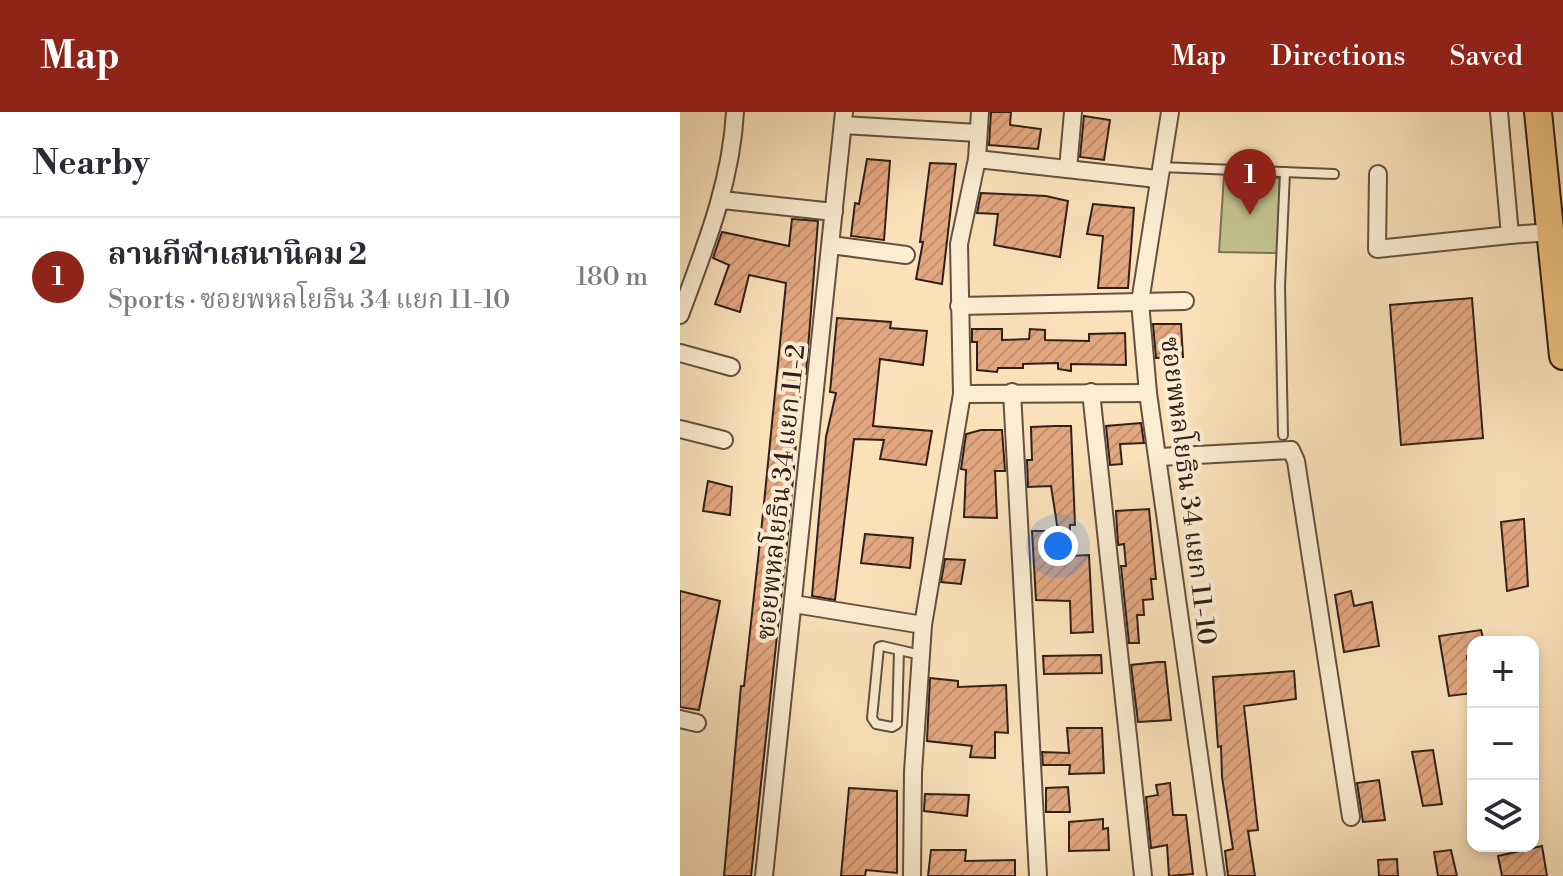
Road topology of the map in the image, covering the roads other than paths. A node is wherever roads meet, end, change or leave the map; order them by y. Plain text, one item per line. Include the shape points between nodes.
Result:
1 (735, 112) edge
2 (980, 112) edge
3 (1073, 112) edge
4 (1170, 112) edge
5 (1499, 112) edge
6 (1538, 112) edge
7 (844, 119) edge
8 (908, 120) edge
9 (978, 133) junction
10 (977, 159) junction
11 (1068, 169) junction
12 (1285, 172) junction
13 (1159, 173) junction
14 (1334, 174) dead end
15 (1378, 174) dead end
16 (722, 200) junction
17 (834, 212) junction
18 (1551, 232) junction
19 (1510, 235) junction
20 (831, 245) junction
21 (906, 255) dead end
22 (1185, 301) dead end
23 (1140, 302) junction
24 (959, 306) junction
25 (680, 315) edge
26 (680, 353) edge
27 (1563, 356) edge
28 (731, 367) dead end
29 (1012, 392) junction
30 (1091, 392) junction
31 (1148, 393) junction
32 (962, 394) junction
33 (680, 429) edge
34 (1283, 435) dead end
35 (724, 440) dead end
36 (1159, 457) junction
37 (794, 604) junction
38 (923, 625) junction
39 (899, 650) junction
40 (921, 655) junction
41 (1351, 817) dead end
42 (764, 876) edge
43 (912, 876) edge
44 (1038, 876) edge
45 (1143, 876) edge
46 (1216, 876) edge

1 - 16 street
2 - 9 street
3 - 11 street
4 - 13 street, ซอยพหลโยธิน 34 แยก 11-10
5 - 19 street
6 - 18 main road
7 - 8 street
7 - 17 street, ซอยพหลโยธิน 34 แยก 11-2
8 - 9 street
9 - 10 street
10 - 11 street
10 - 24 street via 959,244
11 - 13 street
12 - 13 lane
12 - 14 lane
12 - 34 lane via 1280,286
13 - 23 street, ซอยพหลโยธิน 34 แยก 11-10
15 - 19 street via 1377,249
16 - 17 street
16 - 25 street
17 - 20 street, ซอยพหลโยธิน 34 แยก 11-2
18 - 19 street
18 - 27 main road
20 - 21 street
20 - 37 street, ซอยพหลโยธิน 34 แยก 11-2
22 - 23 street
23 - 24 street
23 - 31 street, ซอยพหลโยธิน 34 แยก 11-10
24 - 32 street
26 - 28 street
29 - 30 street
29 - 32 street
29 - 44 street
30 - 31 street
30 - 45 street
31 - 36 street, ซอยพหลโยธิน 34 แยก 11-10
32 - 38 street
33 - 35 street
36 - 41 street via 1291,450
36 - 46 street, ซอยพหลโยธิน 34 แยก 11-10
37 - 38 street
37 - 42 street, ซอยพหลโยธิน 34 แยก 11-2
38 - 40 street
39 - 39 lane via 882,646 878,651 872,718 876,724 897,724
39 - 40 lane
40 - 43 street

